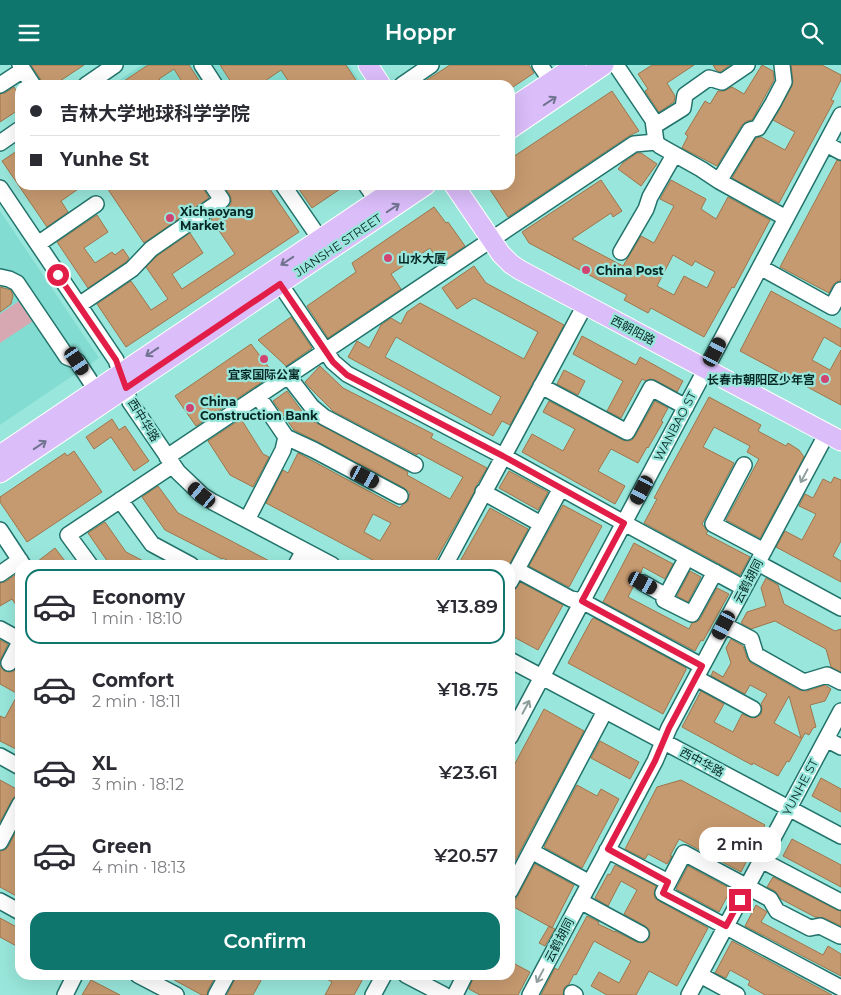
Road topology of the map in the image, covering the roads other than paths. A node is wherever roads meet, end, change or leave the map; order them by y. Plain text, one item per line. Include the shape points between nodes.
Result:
1 (202, 65) edge
2 (368, 65) edge
3 (380, 65) edge
4 (540, 65) edge
5 (576, 65) edge
6 (604, 65) edge
7 (616, 65) edge
8 (747, 65) edge
9 (782, 65) edge
10 (112, 66) edge
11 (429, 66) edge
12 (21, 67) edge
13 (30, 80) edge
14 (93, 80) edge
15 (212, 80) edge
16 (378, 80) edge
17 (390, 80) edge
18 (409, 80) edge
19 (551, 81) junction
20 (0, 85) edge
21 (515, 106) edge
22 (841, 115) edge
23 (515, 126) edge
24 (654, 126) junction
25 (15, 132) edge
26 (656, 142) junction
27 (0, 143) edge
28 (826, 143) junction
29 (841, 152) edge
30 (674, 155) junction
31 (719, 181) junction
32 (0, 188) edge
33 (215, 190) edge
34 (286, 190) edge
35 (369, 190) edge
36 (392, 190) edge
37 (419, 190) edge
38 (457, 190) edge
39 (376, 201) junction
40 (96, 204) dead end
41 (786, 218) junction
42 (320, 239) junction
43 (491, 240) junction
44 (38, 244) junction
45 (621, 252) dead end
46 (760, 267) junction
47 (0, 277) edge
48 (280, 284) junction
49 (841, 290) edge
50 (79, 305) junction
51 (586, 305) junction
52 (325, 351) junction
53 (706, 369) junction
54 (288, 376) junction
55 (123, 381) junction
56 (541, 386) junction
57 (96, 390) junction
58 (258, 396) junction
59 (686, 407) junction
60 (286, 437) junction
61 (834, 437) edge
62 (0, 455) edge
63 (503, 456) junction
64 (170, 461) junction
65 (416, 465) dead end
66 (744, 465) dead end
67 (0, 473) edge
68 (561, 488) junction
69 (483, 492) junction
70 (400, 496) dead end
71 (120, 500) junction
72 (247, 520) junction
73 (624, 523) junction
74 (541, 525) junction
75 (0, 530) edge
76 (304, 550) junction
77 (687, 557) junction
78 (761, 557) junction
79 (20, 560) edge
80 (86, 560) edge
81 (182, 560) edge
82 (299, 560) edge
83 (323, 560) edge
84 (447, 560) edge
85 (15, 566) edge
86 (515, 572) edge
87 (714, 572) junction
88 (0, 574) edge
89 (515, 577) edge
90 (643, 583) dead end
91 (744, 588) junction
92 (666, 596) junction
93 (582, 601) junction
94 (841, 607) edge
95 (724, 625) junction
96 (0, 629) edge
97 (15, 638) edge
98 (15, 651) edge
99 (9, 663) dead end
100 (515, 663) edge
101 (699, 672) junction
102 (542, 677) junction
103 (841, 682) edge
104 (753, 709) dead end
105 (605, 711) junction
106 (841, 711) edge
107 (515, 728) edge
108 (826, 739) junction
109 (663, 741) junction
110 (841, 747) edge
111 (0, 756) edge
112 (15, 764) edge
113 (789, 809) junction
114 (15, 814) edge
115 (841, 836) edge
116 (0, 842) edge
117 (608, 849) junction
118 (531, 851) junction
119 (762, 860) junction
120 (515, 881) edge
121 (668, 882) junction
122 (590, 883) junction
123 (747, 887) junction
124 (0, 901) edge
125 (580, 901) junction
126 (841, 902) edge
127 (15, 909) edge
128 (726, 926) junction
129 (641, 934) dead end
130 (840, 936) edge
131 (700, 975) junction
132 (72, 980) edge
133 (148, 980) edge
134 (224, 980) edge
135 (381, 980) edge
136 (416, 980) edge
137 (462, 980) edge
138 (841, 988) edge
139 (65, 995) edge
140 (176, 995) edge
141 (216, 995) edge
142 (373, 995) edge
143 (444, 995) edge
144 (455, 995) edge
145 (530, 995) edge
146 (689, 995) edge
147 (737, 995) edge

1 - 15 street
2 - 16 main road
3 - 17 main road
4 - 19 street
5 - 19 main road
23 -> 6 main road
7 - 24 street
8 - 24 street via 722,82 709,78 685,95 683,108
9 - 31 street via 784,82 774,103 758,128 750,130
10 - 14 street
11 - 18 street
12 - 13 street
12 - 20 street
19 - 21 main road
22 - 28 street, WANBAO ST
24 - 26 street
25 - 27 street
26 - 30 street
26 - 43 street via 634,143
28 - 29 street
28 - 41 street, WANBAO ST
30 - 31 street
30 - 45 street
31 - 41 street
32 - 44 street, 西中华路
33 - 50 street via 222,200 151,249 132,269
34 - 42 street
35 - 39 street
36 - 39 main road, JIANSHE STREET
48 -> 37 main road, JIANSHE STREET
38 - 43 main road, 西朝阳路
39 - 42 main road, JIANSHE STREET
40 - 44 street
41 - 46 street, WANBAO ST
42 -> 55 main road, JIANSHE STREET
43 - 51 main road, 西朝阳路 via 511,264
43 - 52 street
44 - 50 street, 西中华路
46 - 49 street via 832,307
46 - 53 street, WANBAO ST
47 - 57 street via 17,283 67,357 77,361
48 - 52 street
48 - 55 main road, JIANSHE STREET
50 - 55 street, 西中华路 via 116,360
51 - 53 main road, 西朝阳路
51 - 56 street
52 - 54 street
52 - 63 street via 347,375
53 - 59 street, WANBAO ST
53 - 61 main road, 西朝阳路
54 - 58 street
54 - 65 street via 324,417
55 - 57 main road, JIANSHE STREET
55 - 64 street, 西中华路 via 130,402
67 -> 55 main road, JIANSHE STREET
56 - 59 street via 627,432 651,388
56 - 63 street
57 - 62 main road, JIANSHE STREET
58 - 60 street
58 - 64 street
59 - 73 street, WANBAO ST
60 - 70 street
60 - 72 street via 283,450
61 -> 78 street, 云鹤胡同
63 - 68 street
63 - 69 street
64 - 71 street
64 - 72 street, 西中华路 via 202,495
66 - 78 street via 713,524
68 - 73 street
68 - 74 street
69 - 74 street
69 - 84 street
71 - 80 street via 68,535
71 - 81 street via 152,544
72 - 76 street, 西中华路
73 - 77 street
73 - 93 street, WANBAO ST
74 - 86 street
75 - 79 street
76 - 82 street
76 - 83 street, 西中华路
77 - 87 street
77 - 92 street
78 - 91 street, 云鹤胡同
78 - 94 street
85 - 88 street
87 - 91 street
87 - 92 street via 692,614 664,600
89 - 93 street
90 - 92 street
91 - 95 street, 云鹤胡同
93 - 101 street
93 - 102 street, WANBAO ST
95 - 101 street, 云鹤胡同
95 - 103 street via 751,639 756,655 804,682 827,675
96 - 97 street
98 - 99 street
100 - 102 street, 西中华路
101 - 104 street
101 - 109 street, 云鹤胡同
102 - 105 street, 西中华路
107 -> 102 street, WANBAO ST
105 - 109 street, 西中华路
105 - 118 street
106 - 108 street, YUNHE ST
108 - 110 street
108 - 113 street, YUNHE ST
109 - 113 street, 西中华路
109 - 117 street, 云鹤胡同
111 - 112 street
113 - 115 street, 西中华路
113 - 119 street, YUNHE ST
114 - 116 street
117 - 121 street
117 - 122 street, 云鹤胡同
118 - 120 street
118 - 122 street
119 - 123 street, YUNHE ST
119 - 126 street
121 - 123 street via 684,853
121 - 128 street via 663,893
122 - 125 street, 云鹤胡同
123 - 128 street, YUNHE ST
123 - 130 street via 770,899 777,911 810,928 820,925
124 - 127 street
125 - 129 street
125 -> 145 street, 云鹤胡同
128 - 131 street, YUNHE ST
128 - 138 street
131 - 146 street, YUNHE ST
131 - 147 street
132 - 139 street
133 - 140 street
134 - 141 street
135 - 142 street
136 - 143 street
137 - 144 street

